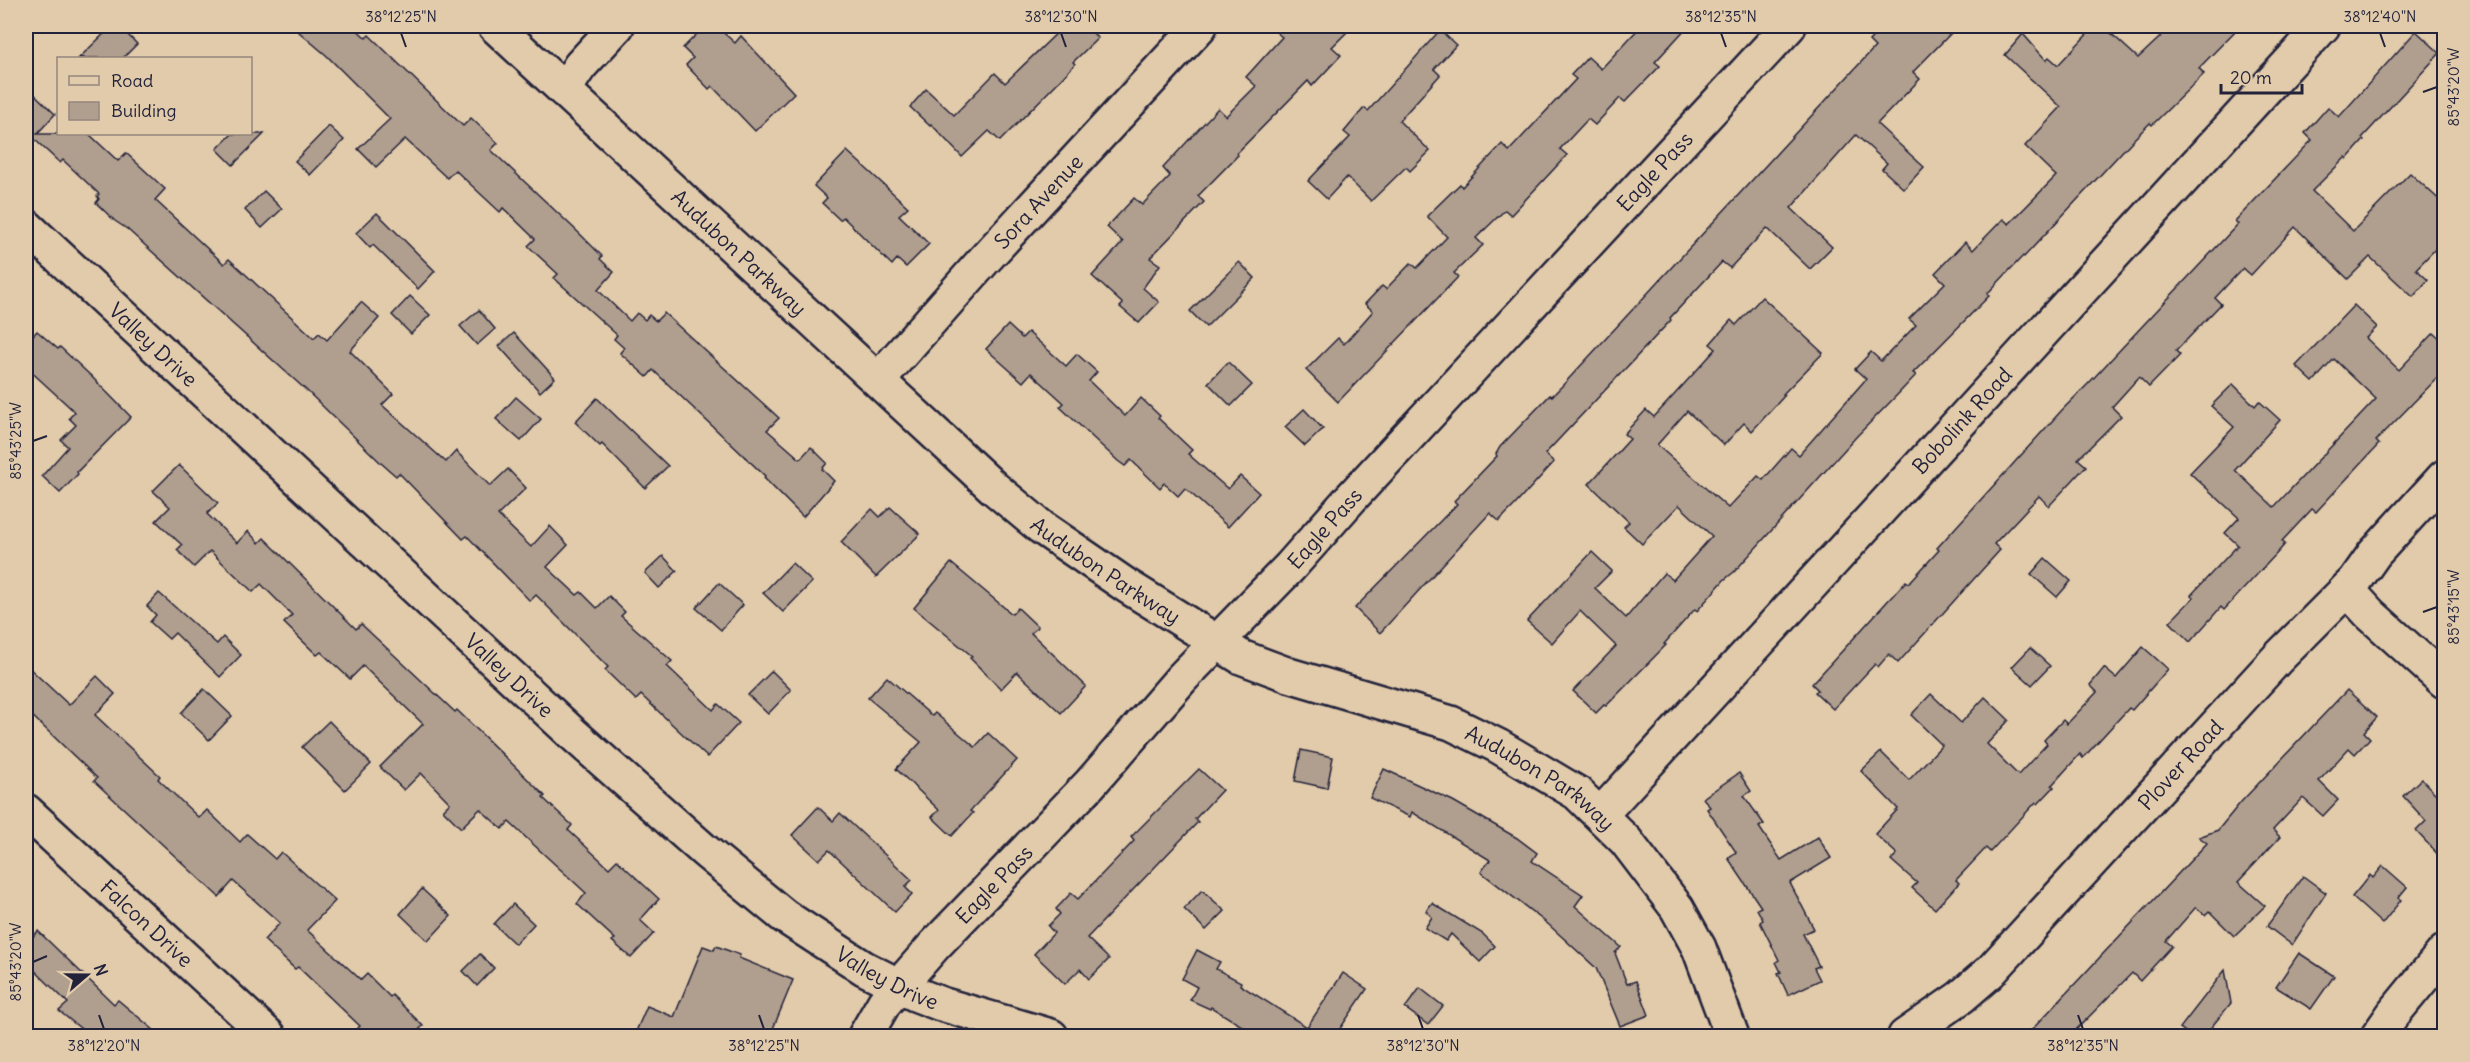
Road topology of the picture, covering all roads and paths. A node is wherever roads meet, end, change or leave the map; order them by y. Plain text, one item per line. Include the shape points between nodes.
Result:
1 (495, 26) edge
2 (618, 26) edge
3 (1200, 26) edge
4 (1789, 26) edge
5 (2323, 26) edge
6 (564, 90) junction
7 (26, 226) edge
8 (878, 380) junction
9 (2445, 477) edge
10 (2347, 589) junction
11 (1217, 644) junction
12 (2445, 681) edge
13 (26, 811) edge
14 (1601, 814) junction
15 (2445, 952) edge
16 (899, 986) junction
17 (269, 1036) edge
18 (865, 1036) edge
19 (1051, 1036) edge
20 (1732, 1036) edge
21 (1905, 1036) edge
22 (2378, 1036) edge

1 - 6 street, Audubon Parkway
2 - 6 street via 580,66
3 - 8 street, Sora Avenue
4 - 11 street, Eagle Pass
5 - 14 street, Bobolink Road
6 - 8 street, Audubon Parkway
7 - 16 street, Valley Drive via 573,734 705,851 784,916
8 - 11 street, Audubon Parkway via 1041,527
9 - 10 street, Plover Road
10 - 12 street
10 - 21 street, Plover Road via 2278,658 1990,972
11 - 14 street, Audubon Parkway via 1289,675 1451,723 1576,793
11 - 16 street, Eagle Pass
13 - 17 street, Falcon Drive
14 - 20 street, Audubon Parkway via 1677,908 1698,948
15 - 22 street
16 - 18 street, Eagle Pass
16 - 19 street, Valley Drive via 941,1004

